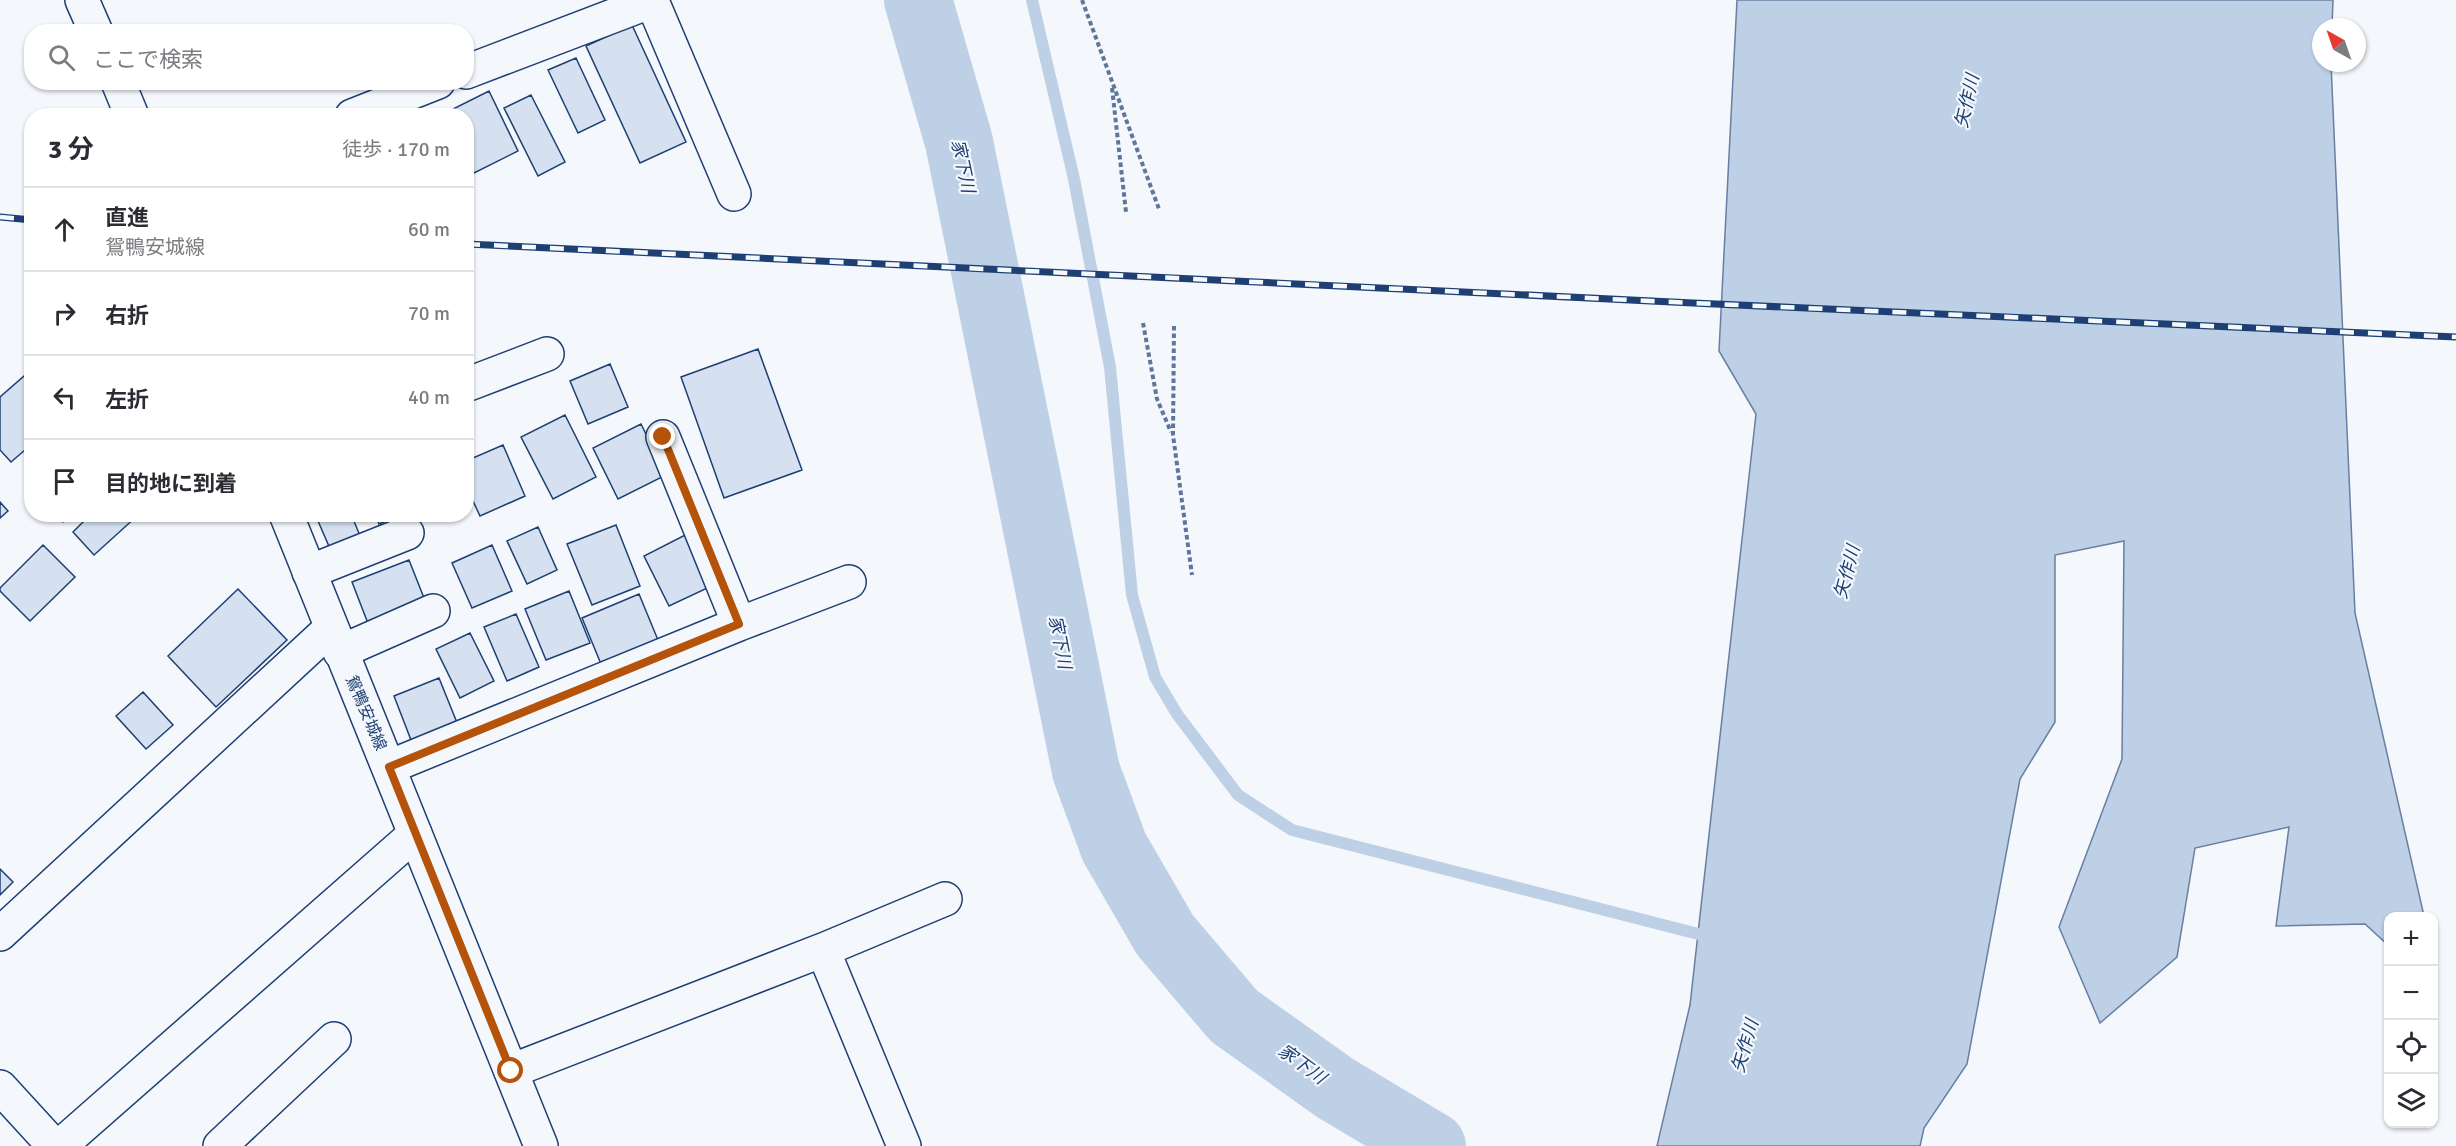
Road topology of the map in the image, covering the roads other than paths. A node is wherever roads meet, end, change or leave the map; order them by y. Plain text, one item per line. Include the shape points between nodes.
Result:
1 (82, 0) edge
2 (92, 24) edge
3 (474, 69) edge
4 (121, 90) edge
5 (418, 90) edge
6 (129, 108) edge
7 (372, 108) edge
8 (734, 194) dead end
9 (547, 354) dead end
10 (474, 382) edge
11 (663, 437) dead end
12 (289, 522) edge
13 (406, 532) dead end
14 (309, 572) junction
15 (849, 582) dead end
16 (433, 611) dead end
17 (739, 624) junction
18 (336, 640) junction
19 (389, 767) junction
20 (415, 834) junction
21 (945, 899) dead end
22 (0, 934) edge
23 (823, 950) junction
24 (334, 1039) dead end
25 (511, 1071) junction
26 (0, 1087) edge
27 (54, 1146) edge
28 (60, 1146) edge
29 (220, 1146) edge
30 (541, 1146) edge
31 (904, 1146) edge

1 - 2 street
3 - 8 street via 652,1
4 - 6 street
5 - 7 street
9 - 10 street
11 - 17 street
12 - 14 street, 鴛鴨安城線
13 - 14 street
14 - 18 street, 鴛鴨安城線
15 - 17 street
16 - 18 street
17 - 19 street
18 - 19 street, 鴛鴨安城線
18 - 22 street
19 - 20 street, 鴛鴨安城線
20 - 25 street, 鴛鴨安城線
20 - 28 street
21 - 23 street
23 - 25 street
23 - 31 street
24 - 29 street
25 - 30 street, 鴛鴨安城線
26 - 27 street

